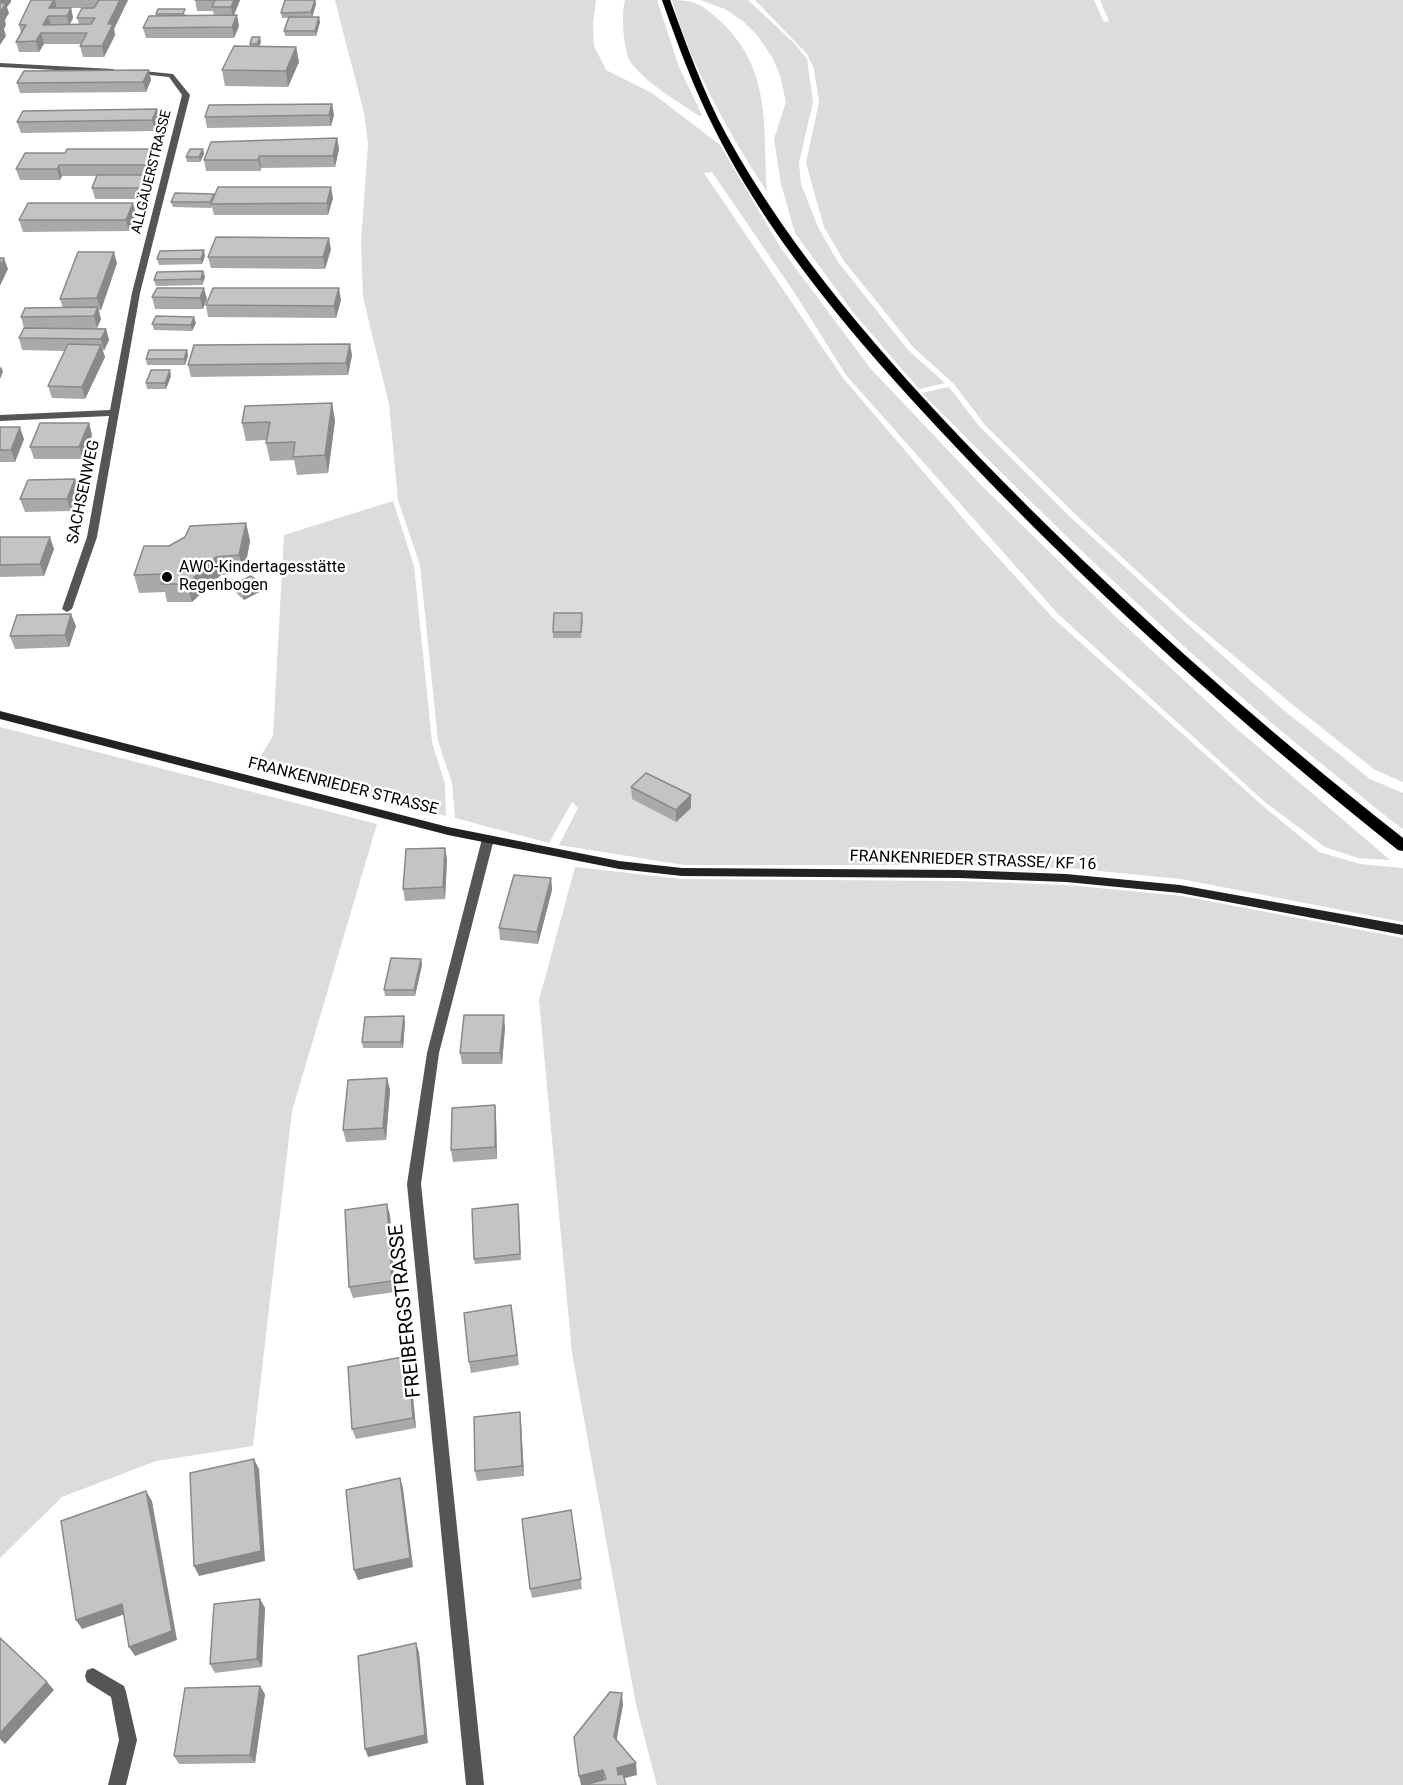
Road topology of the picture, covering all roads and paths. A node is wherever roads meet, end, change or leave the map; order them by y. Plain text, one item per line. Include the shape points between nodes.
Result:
1 (666, 0) edge
2 (0, 65) edge
3 (115, 413) junction
4 (0, 418) edge
5 (67, 609) dead end
6 (0, 715) edge
7 (488, 839) junction
8 (1403, 846) edge
9 (682, 872) joint
10 (1403, 930) edge
11 (93, 1676) dead end
12 (117, 1785) edge
13 (475, 1785) edge

1 - 8 main road via 688,67 754,187 843,314 911,393 1131,615
2 - 3 street, ALLGÄUERSTRASSE via 171,75 186,95 136,293
3 - 4 street
3 - 5 street, SACHSENWEG via 92,537
6 - 7 street, FRANKENRIEDER STRASSE
7 - 9 street, FRANKENRIEDER STRASSE via 619,865
7 - 13 street, FREIBERGSTRASSE via 433,1053 414,1184
9 - 10 street, FRANKENRIEDER STRASSE/ KF 16 via 1066,878 1180,889
11 - 12 street via 118,1692 128,1740

